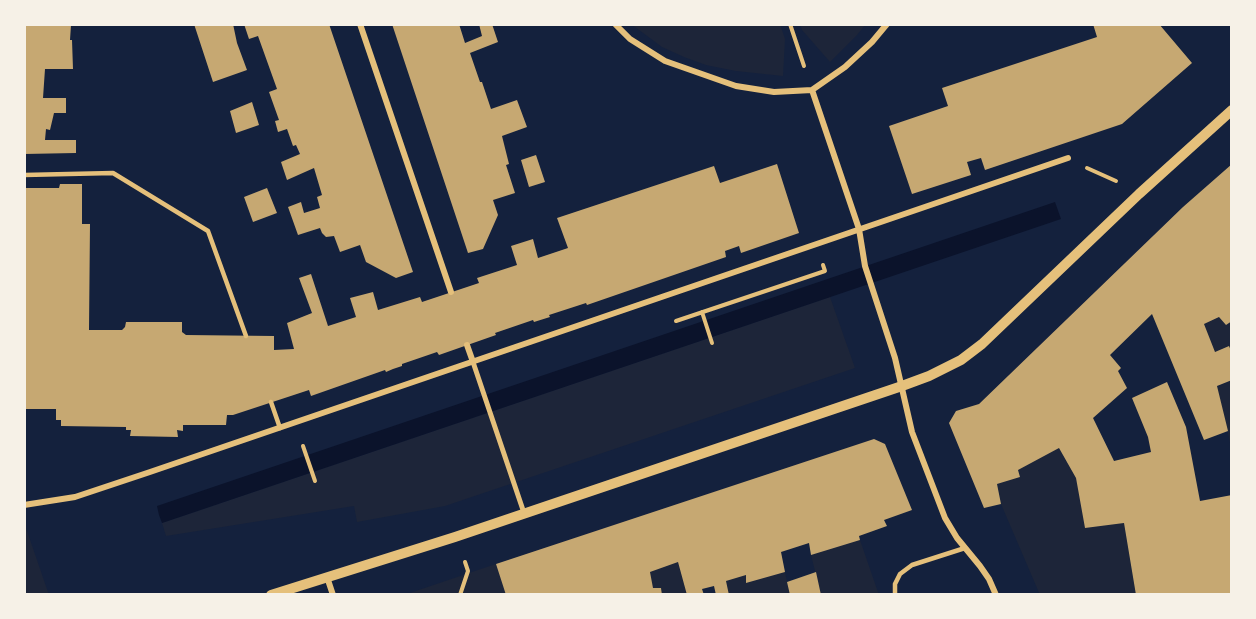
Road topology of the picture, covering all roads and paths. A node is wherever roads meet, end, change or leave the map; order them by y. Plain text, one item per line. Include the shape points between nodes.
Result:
1 (360, 24) edge
2 (615, 24) edge
3 (790, 24) edge
4 (887, 24) edge
5 (812, 90) junction
6 (1232, 110) edge
7 (1068, 158) joint
8 (24, 175) edge
9 (1139, 194) junction
10 (859, 230) junction
11 (811, 276) dead end
12 (451, 292) dead end
13 (702, 312) junction
14 (669, 323) dead end
15 (246, 336) dead end
16 (712, 343) dead end
17 (467, 345) dead end
18 (473, 362) junction
19 (902, 386) junction
20 (272, 402) dead end
21 (280, 428) junction
22 (303, 446) dead end
23 (315, 481) dead end
24 (24, 505) edge
25 (524, 513) junction
26 (455, 537) junction
27 (964, 548) junction
28 (327, 577) junction
29 (271, 595) edge
30 (333, 595) edge
31 (460, 595) edge
32 (895, 595) edge
33 (996, 595) edge

1 - 12 street
2 - 5 street via 630,39 665,61 736,86 774,92
3 - 5 path
4 - 5 street via 845,67
5 - 10 street
6 - 9 street
7 - 9 path
7 - 10 street
8 - 15 lane via 112,173 208,231
9 - 19 street via 982,344 962,360
10 - 18 street
10 - 19 street via 865,266
11 - 13 path
13 - 14 path
13 - 16 path
17 - 18 street
18 - 21 street
18 - 25 street
19 - 25 street
19 - 27 street via 912,432 945,518
20 - 21 lane
21 - 24 street via 75,497
22 - 23 path
25 - 26 street
26 - 28 street
26 - 31 path via 468,571
27 - 32 lane via 912,565 900,574
27 - 33 street via 989,579
28 - 29 street
28 - 30 street

